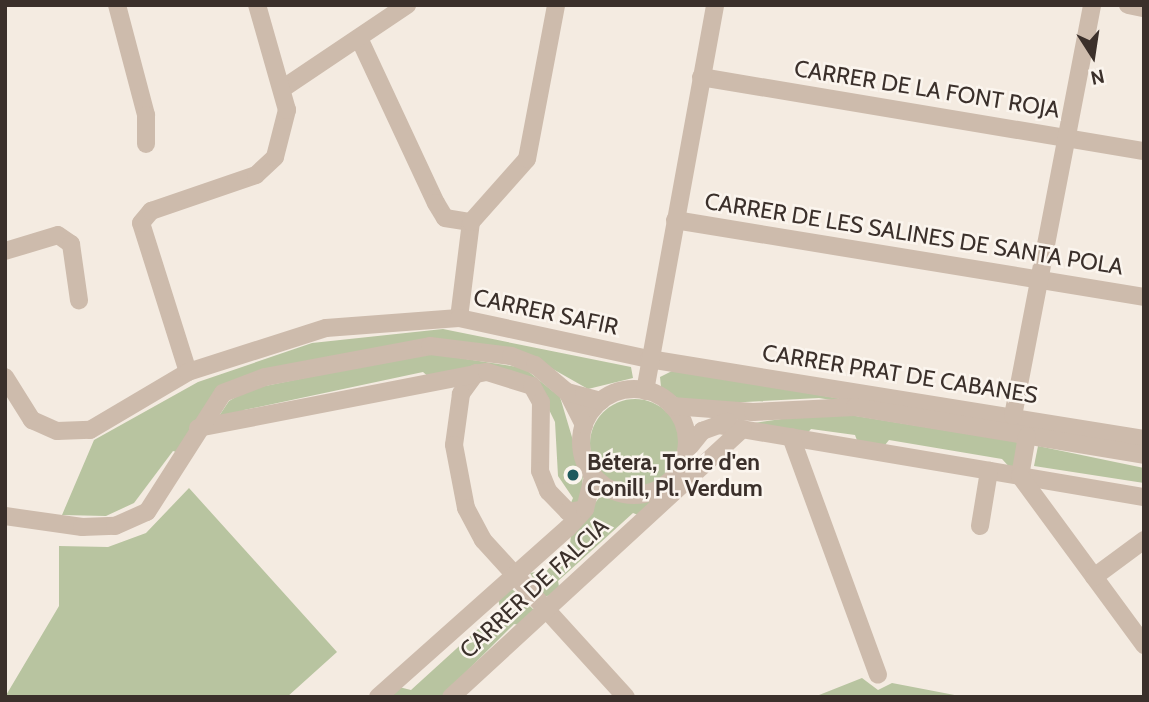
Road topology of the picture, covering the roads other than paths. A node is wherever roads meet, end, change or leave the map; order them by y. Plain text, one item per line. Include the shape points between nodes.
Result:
1 (117, 5) edge
2 (257, 5) edge
3 (407, 5) edge
4 (556, 5) edge
5 (715, 5) edge
6 (1091, 5) edge
7 (1128, 5) edge
8 (1144, 8) edge
9 (359, 38) junction
10 (701, 77) junction
11 (282, 89) junction
12 (1066, 138) junction
13 (146, 144) dead end
14 (1144, 151) edge
15 (675, 220) junction
16 (471, 222) junction
17 (5, 251) edge
18 (1039, 279) junction
19 (1144, 297) edge
20 (79, 300) dead end
21 (459, 318) junction
22 (649, 359) junction
23 (188, 372) junction
24 (476, 373) junction
25 (5, 377) edge
26 (645, 391) junction
27 (567, 392) junction
28 (601, 401) junction
29 (673, 406) junction
30 (753, 412) junction
31 (1013, 416) junction
32 (584, 425) junction
33 (718, 425) junction
34 (198, 428) junction
35 (742, 429) junction
36 (1027, 436) junction
37 (791, 437) junction
38 (1144, 439) edge
39 (686, 451) junction
40 (1144, 455) edge
41 (989, 471) junction
42 (1020, 476) junction
43 (593, 477) junction
44 (1144, 497) edge
45 (585, 509) junction
46 (5, 516) edge
47 (980, 526) dead end
48 (1144, 540) edge
49 (515, 575) junction
50 (1094, 577) junction
51 (547, 610) junction
52 (1144, 645) edge
53 (878, 675) dead end
54 (379, 697) edge
55 (451, 697) edge
56 (625, 697) edge

1 - 13 street via 146,115
2 - 11 street
3 - 9 street
4 - 16 street via 527,159
5 - 10 street
6 - 12 street
7 - 8 street
9 - 11 street
9 - 16 street via 445,218
10 - 12 street, CARRER DE LA FONT ROJA
10 - 15 street
11 - 23 street via 286,132 275,157 256,175 151,211 141,223
12 - 14 street, CARRER DE LA FONT ROJA
12 - 18 street
15 - 18 street, CARRER DE LES SALINES DE SANTA POLA
15 - 22 street
16 - 21 street
17 - 20 street via 44,237 65,240 71,244
18 - 19 street, CARRER DE LES SALINES DE SANTA POLA
18 - 31 street
21 - 22 street, CARRER SAFIR
21 - 23 street, CARRER SAFIR via 326,328
22 - 26 street
22 - 31 street, CARRER PRAT DE CABANES
23 - 25 street, CARRER SAFIR via 90,430 57,431 32,420
24 - 34 street
24 - 45 street via 532,386 541,402 540,471 548,491 568,512
24 - 49 street via 457,411 458,478 483,540
26 - 28 street
26 - 29 street
27 - 28 street
27 - 32 street
27 - 34 street via 535,365 511,356 430,346 243,383 223,393
28 - 32 street
29 - 30 street
29 - 39 street via 684,427
30 - 33 street
30 - 36 street via 855,407
31 - 38 street, CARRER PRAT DE CABANES
32 - 43 street via 582,452
33 - 35 street
33 - 39 street via 702,431
34 - 46 street via 147,512 115,526 82,527
35 - 37 street
35 - 51 street, CARRER DE FALCIA
36 - 40 street
36 - 42 street
37 - 41 street
37 - 53 street
39 - 43 street via 670,481 648,492 622,494
41 - 42 street
41 - 47 street
42 - 44 street
42 - 50 street
43 - 45 street, CARRER DE FALCIA
45 - 49 street, CARRER DE FALCIA
48 - 50 street
49 - 51 street
49 - 54 street, CARRER DE FALCIA
50 - 52 street
51 - 55 street, CARRER DE FALCIA
51 - 56 street

